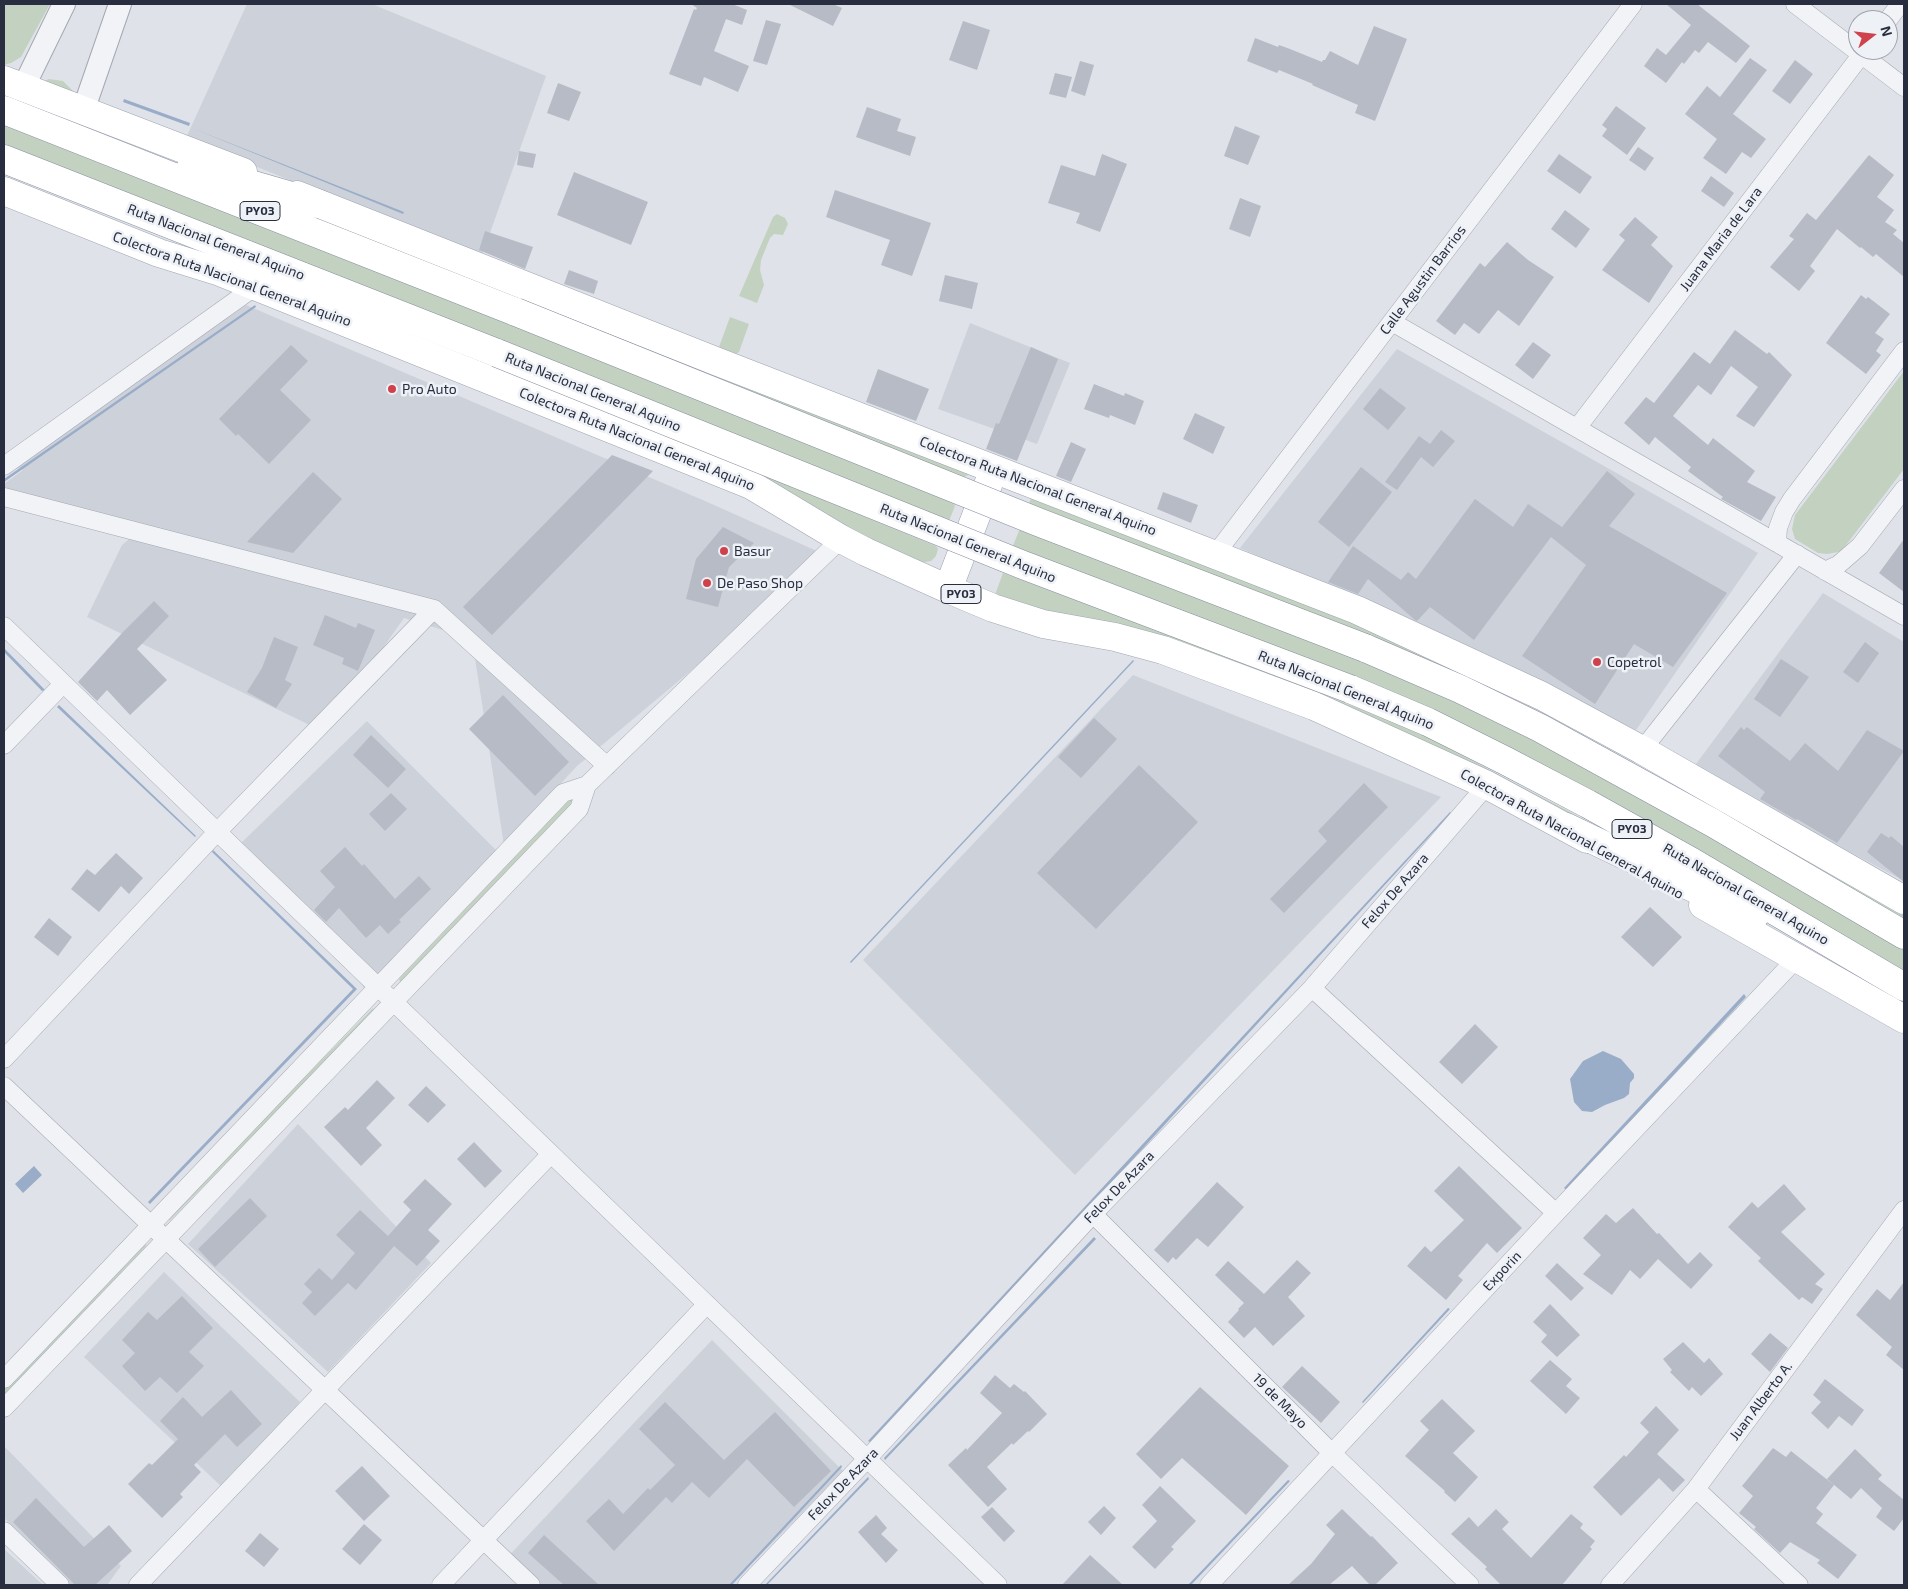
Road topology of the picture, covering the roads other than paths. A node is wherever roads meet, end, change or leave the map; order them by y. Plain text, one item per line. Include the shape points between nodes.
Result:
1 (64, 4) edge
2 (120, 4) edge
3 (1633, 4) edge
4 (1795, 4) edge
5 (1848, 41) edge
6 (1857, 60) edge
7 (1872, 60) edge
8 (13, 84) edge
9 (1904, 87) edge
10 (4, 110) edge
11 (83, 111) junction
12 (32, 121) junction
13 (7, 160) edge
14 (4, 191) edge
15 (319, 204) junction
16 (220, 272) junction
17 (256, 286) junction
18 (1392, 322) junction
19 (1904, 351) edge
20 (1577, 428) junction
21 (4, 466) edge
22 (994, 468) junction
23 (1904, 488) edge
24 (4, 497) edge
25 (841, 539) junction
26 (1777, 543) junction
27 (1797, 554) junction
28 (1214, 556) junction
29 (1825, 571) junction
30 (948, 590) junction
31 (434, 609) junction
32 (1904, 616) edge
33 (4, 626) edge
34 (63, 684) junction
35 (4, 745) edge
36 (1642, 750) junction
37 (607, 766) junction
38 (587, 785) junction
39 (1487, 785) junction
40 (1566, 827) junction
41 (217, 832) junction
42 (1904, 900) edge
43 (1904, 935) edge
44 (1850, 954) junction
45 (1797, 958) junction
46 (378, 987) junction
47 (1904, 987) edge
48 (1312, 988) junction
49 (394, 1002) junction
50 (1904, 1019) edge
51 (4, 1059) edge
52 (4, 1086) edge
53 (551, 1154) junction
54 (1904, 1210) edge
55 (1556, 1213) junction
56 (1093, 1214) junction
57 (151, 1225) junction
58 (166, 1239) junction
59 (707, 1304) junction
60 (4, 1379) edge
61 (325, 1390) junction
62 (4, 1408) edge
63 (1333, 1454) junction
64 (867, 1459) junction
65 (1696, 1489) junction
66 (4, 1531) edge
67 (484, 1540) junction
68 (60, 1585) edge
69 (138, 1585) edge
70 (441, 1585) edge
71 (531, 1585) edge
72 (747, 1585) edge
73 (998, 1585) edge
74 (1209, 1585) edge
75 (1470, 1585) edge
76 (1610, 1585) edge
77 (1799, 1585) edge

1 - 8 street
2 - 11 street
3 - 18 street, Calle Agustin Barrios
4 - 5 street
6 - 20 street, Juana Maria de Lara
7 - 9 street
8 - 11 main road, Colectora Ruta Nacional General Aquino / PY03
10 - 12 main road, PY03
11 - 15 main road, Colectora Ruta Nacional General Aquino / PY03 via 212,159
12 - 15 main road
12 - 43 main road, PY03, bridge via 1029,518 1365,648 1460,689 1540,728 1713,823
13 - 16 main road
13 - 44 main road, Ruta Nacional General Aquino / PY03, bridge via 1023,565 1350,689 1428,722 1675,853
14 - 16 main road, Colectora Ruta Nacional General Aquino / PY03 via 160,254
15 - 22 main road, Colectora Ruta Nacional General Aquino / PY03
16 - 17 main road, Colectora Ruta Nacional General Aquino / PY03
17 - 21 street
17 - 25 main road, Colectora Ruta Nacional General Aquino / PY03 via 751,485
18 - 20 street
18 - 28 street, Calle Agustin Barrios
19 - 26 street via 1792,499 1778,528
20 - 26 street
22 - 28 main road, Colectora Ruta Nacional General Aquino / PY03
22 - 30 main road
23 - 29 street via 1860,546 1838,565
24 - 31 street
25 - 30 main road, Colectora Ruta Nacional General Aquino / PY03
25 - 37 street
26 - 27 street
27 - 29 street
27 - 36 street
28 - 36 main road, Colectora Ruta Nacional General Aquino / PY03 via 1357,610 1417,637 1542,696
29 - 32 street
30 - 39 main road, Colectora Ruta Nacional General Aquino / PY03 via 1043,624 1115,637 1189,659 1314,706
31 - 37 street
31 - 41 street
33 - 34 street
34 - 35 street
34 - 41 street
36 - 42 main road, Colectora Ruta Nacional General Aquino / PY03
37 - 38 street
38 - 46 street via 564,793
38 - 49 street via 579,809
39 - 40 main road, Colectora Ruta Nacional General Aquino / PY03
39 - 48 street, Felox De Azara
40 - 44 main road via 1769,924
40 - 45 main road, Colectora Ruta Nacional General Aquino / PY03
41 - 46 street
41 - 51 street
44 - 47 main road, Ruta Nacional General Aquino / PY03
45 - 50 main road, Colectora Ruta Nacional General Aquino / PY03
45 - 55 street, Exporin
46 - 49 street
46 - 57 street
48 - 55 street
48 - 56 street, Felox De Azara
49 - 53 street
49 - 58 street
52 - 57 street
53 - 59 street
53 - 61 street
54 - 65 street, Juan Alberto A.
55 - 63 street, Exporin
56 - 63 street, 19 de Mayo
56 - 64 street, Felox De Azara
57 - 58 street
57 - 60 street
58 - 61 street
58 - 62 street
59 - 64 street
59 - 67 street
61 - 67 street
61 - 69 street
63 - 74 street, Exporin
63 - 75 street, 19 de Mayo
64 - 72 street, Felox De Azara
64 - 73 street
65 - 76 street, Juan Alberto A.
65 - 77 street
66 - 68 street
67 - 70 street
67 - 71 street

